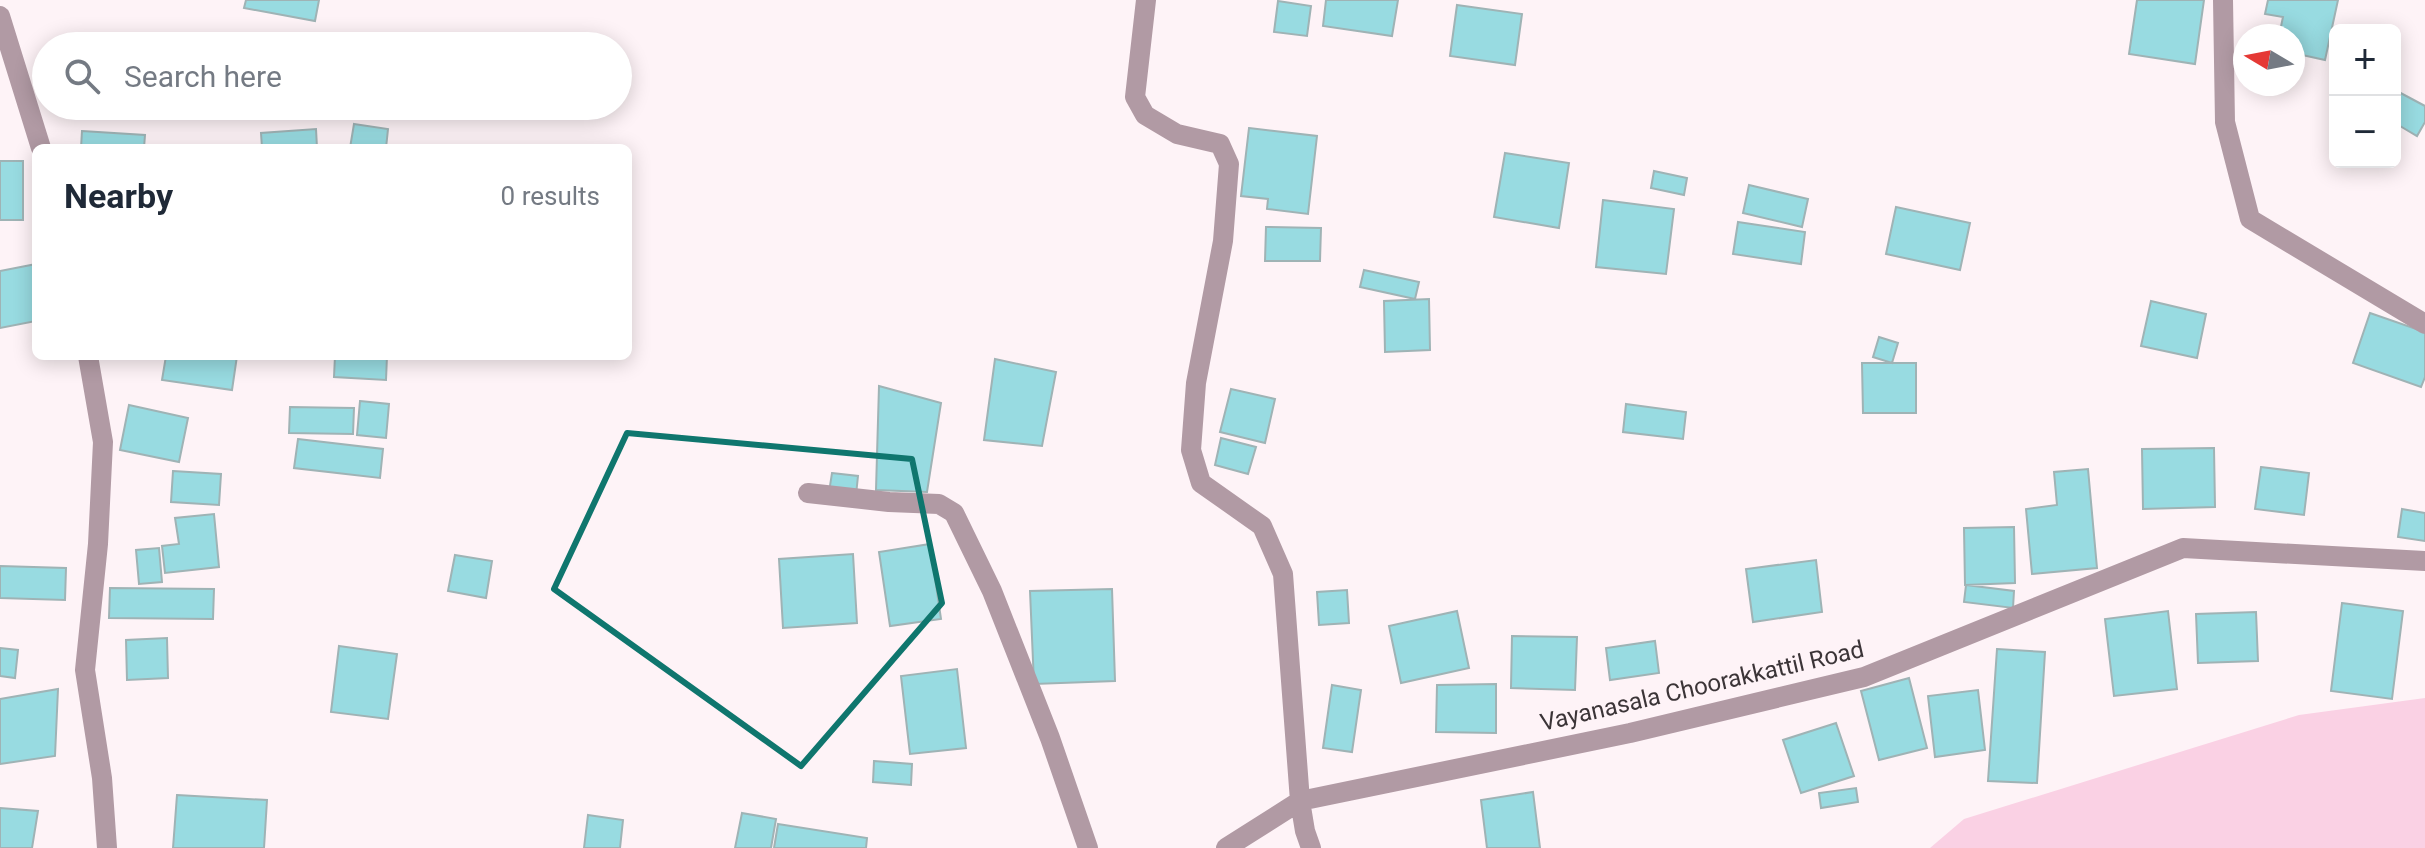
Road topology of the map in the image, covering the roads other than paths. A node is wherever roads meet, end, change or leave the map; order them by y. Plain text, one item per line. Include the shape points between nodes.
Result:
1 (1146, 0) edge
2 (2223, 0) edge
3 (0, 16) edge
4 (32, 119) edge
5 (32, 120) edge
6 (40, 144) edge
7 (2425, 324) edge
8 (89, 360) edge
9 (808, 493) dead end
10 (2425, 561) edge
11 (1300, 801) junction
12 (107, 848) edge
13 (1088, 848) edge
14 (1226, 848) edge
15 (1311, 848) edge

1 - 11 street via 1135,97 1145,115 1177,134 1220,144 1229,164 1223,241 1196,383 1191,450 1201,483 1262,526 1283,574
2 - 7 street via 2225,122 2250,219
3 - 4 street
5 - 6 street
8 - 12 street via 103,442 85,670
9 - 13 street via 939,504 954,513 992,591
10 - 11 street, Vayanasala Choorakkattil Road via 2183,548 1864,677 1630,733
11 - 14 street, Vayanasala Choorakkattil Road
11 - 15 street

